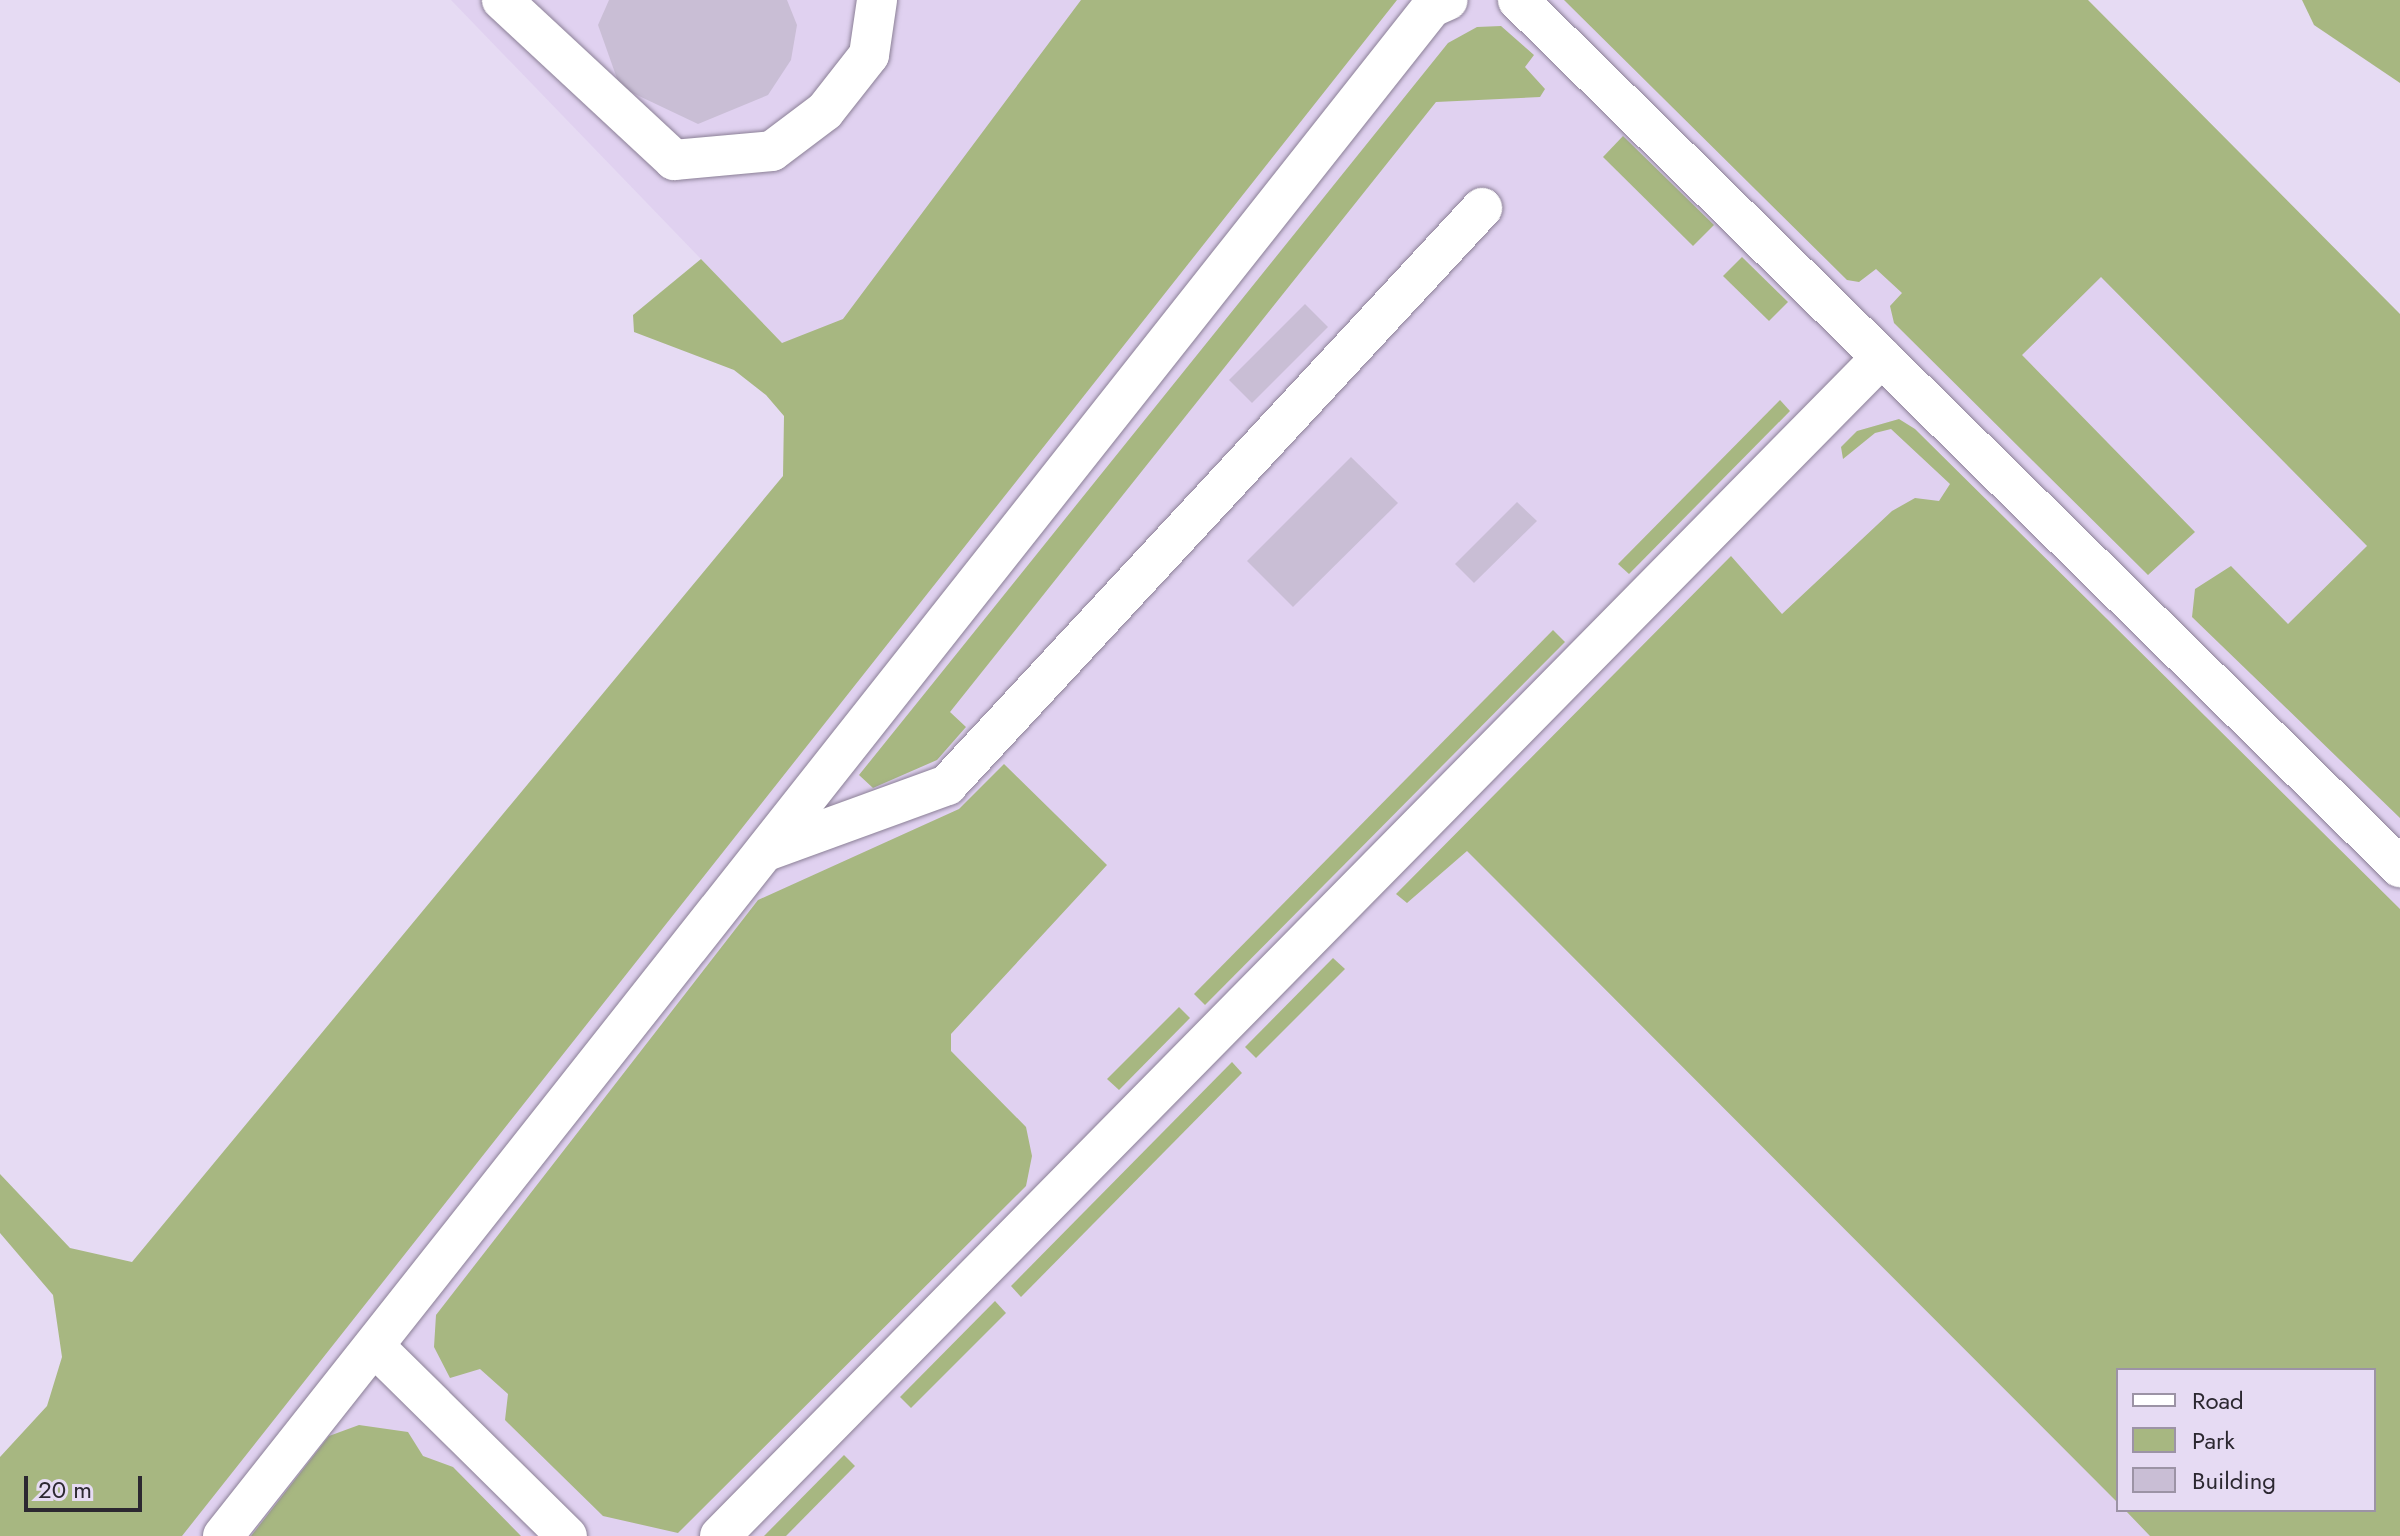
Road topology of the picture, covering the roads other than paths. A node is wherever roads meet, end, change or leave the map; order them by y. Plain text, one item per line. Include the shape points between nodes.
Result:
1 (502, 0) edge
2 (877, 0) edge
3 (1448, 0) edge
4 (1518, 0) edge
5 (1482, 208) dead end
6 (1882, 357) junction
7 (765, 851) junction
8 (2400, 867) edge
9 (374, 1346) junction
10 (223, 1536) edge
11 (567, 1536) edge
12 (720, 1536) edge

1 - 2 lane via 674,160 772,151 825,111 869,55
3 - 7 lane via 1432,7
4 - 6 lane
5 - 7 lane via 947,785
6 - 8 lane
6 - 12 lane
7 - 9 lane
9 - 10 lane
9 - 11 lane

